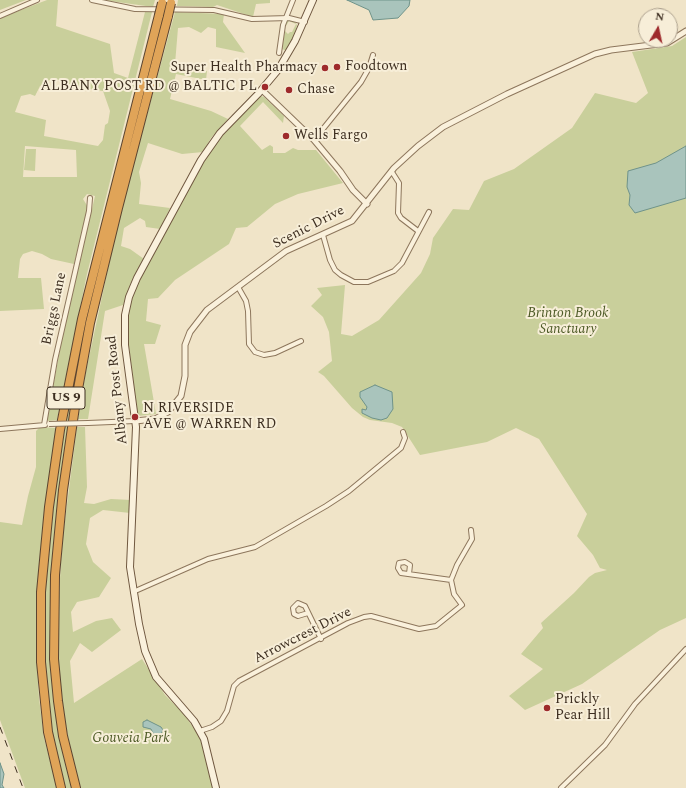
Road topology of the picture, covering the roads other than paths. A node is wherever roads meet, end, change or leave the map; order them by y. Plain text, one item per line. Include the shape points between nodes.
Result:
1 (37, 0) edge
2 (92, 0) edge
3 (293, 0) edge
4 (313, 0) edge
5 (167, 1) edge
6 (0, 16) edge
7 (286, 18) junction
8 (305, 22) junction
9 (686, 31) edge
10 (279, 53) dead end
11 (373, 55) dead end
12 (262, 90) junction
13 (314, 140) junction
14 (392, 172) junction
15 (90, 198) dead end
16 (367, 204) junction
17 (429, 212) dead end
18 (418, 231) junction
19 (323, 235) junction
20 (238, 287) junction
21 (301, 341) dead end
22 (136, 421) junction
23 (47, 425) junction
24 (0, 429) edge
25 (403, 432) dead end
26 (471, 530) dead end
27 (409, 574) dead end
28 (452, 580) junction
29 (133, 592) junction
30 (308, 613) dead end
31 (321, 638) junction
32 (686, 649) edge
33 (200, 731) junction
34 (61, 788) edge
35 (76, 788) edge
36 (216, 788) edge
37 (561, 788) edge

1 - 6 street
2 - 7 street via 136,9 217,11 254,19
3 - 7 street
4 - 8 main road, Albany Post Road
5 - 34 highway, US 9, bridge via 159,15 82,319 49,507 41,592 41,662 48,732
5 - 35 highway, US 9, bridge via 168,16 90,323 63,490 55,574 54,659 61,722
7 - 8 street
7 - 10 street
8 - 12 main road, Albany Post Road via 288,55
9 - 14 street, Scenic Drive via 667,43 595,54 468,112 418,146
11 - 13 street via 361,82
12 - 13 street
12 - 22 main road, Albany Post Road via 220,133 207,151 131,291 126,308 124,333
13 - 16 street
14 - 16 street, Scenic Drive
14 - 18 street via 399,183 398,214
15 - 23 street, Briggs Lane via 56,360
16 - 19 street, Scenic Drive via 352,221
17 - 18 street
18 - 19 street via 402,263 394,271 378,280 361,283 346,278 335,270
19 - 20 street, Scenic Drive via 286,251
20 - 21 street via 246,302 249,344 255,352 264,355 275,353
20 - 22 street, Scenic Drive via 207,310 190,332 185,345 183,390 175,404 168,412 155,419
22 - 23 street, bridge
22 - 29 main road, Albany Post Road via 130,562
23 - 24 street
25 - 29 street via 405,438 402,448 349,491 326,506 255,547 208,559
26 - 28 street via 472,539 457,565
27 - 28 street
28 - 31 street, Arrowcrest Drive via 454,594 462,605 436,626 426,629 409,627 381,618 364,617
29 - 33 main road, Albany Post Road via 143,646 151,666 161,683
30 - 31 street
31 - 33 street, Arrowcrest Drive via 239,681 234,686 227,712 221,721
32 - 37 street via 635,704 605,745
33 - 36 main road, Albany Post Road via 208,752

